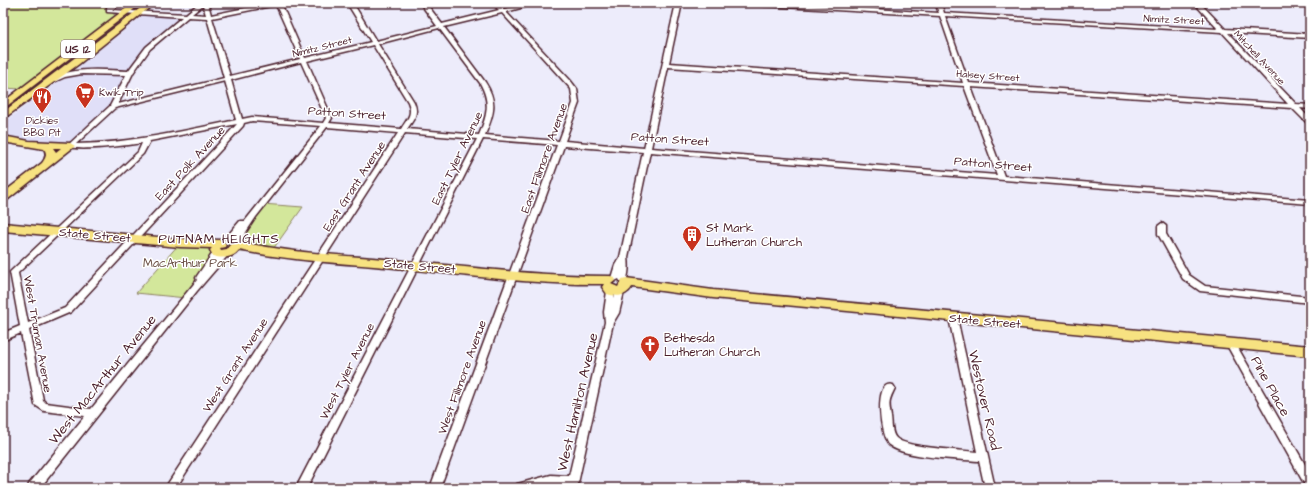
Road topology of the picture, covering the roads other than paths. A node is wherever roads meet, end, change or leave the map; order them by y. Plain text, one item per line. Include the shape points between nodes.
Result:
1 (118, 3) edge
2 (138, 3) edge
3 (202, 3) edge
4 (205, 3) edge
5 (278, 3) edge
6 (350, 3) edge
7 (423, 3) edge
8 (495, 3) edge
9 (536, 3) edge
10 (679, 3) edge
11 (750, 3) edge
12 (938, 3) edge
13 (1197, 3) edge
14 (149, 4) edge
15 (109, 11) junction
16 (503, 11) junction
17 (126, 13) junction
18 (137, 14) junction
19 (152, 14) junction
20 (943, 15) junction
21 (184, 16) junction
22 (209, 17) junction
23 (115, 21) junction
24 (440, 26) junction
25 (1224, 31) junction
26 (1310, 36) edge
27 (374, 43) junction
28 (304, 60) junction
29 (76, 62) junction
30 (665, 65) junction
31 (83, 71) junction
32 (130, 74) junction
33 (227, 79) junction
34 (50, 82) junction
35 (966, 84) junction
36 (3, 106) edge
37 (1293, 106) junction
38 (113, 107) junction
39 (1310, 107) edge
40 (3, 116) edge
41 (240, 122) junction
42 (1310, 123) edge
43 (325, 124) junction
44 (403, 131) junction
45 (481, 137) junction
46 (3, 139) edge
47 (147, 140) junction
48 (3, 144) edge
49 (29, 144) junction
50 (561, 144) junction
51 (40, 145) junction
52 (70, 146) junction
53 (647, 150) junction
54 (43, 168) junction
55 (1001, 177) junction
56 (21, 180) junction
57 (3, 188) edge
58 (3, 192) edge
59 (3, 198) edge
60 (1310, 202) edge
61 (6, 226) edge
62 (1162, 226) dead end
63 (57, 231) junction
64 (134, 238) junction
65 (226, 248) junction
66 (322, 256) junction
67 (415, 266) junction
68 (514, 275) junction
69 (617, 285) junction
70 (1310, 300) edge
71 (953, 318) junction
72 (25, 329) junction
73 (3, 337) edge
74 (1231, 344) junction
75 (1310, 351) edge
76 (890, 388) dead end
77 (93, 413) junction
78 (984, 457) junction
79 (1310, 483) edge
80 (573, 485) edge
81 (33, 488) edge
82 (170, 488) edge
83 (301, 488) edge
84 (435, 488) edge
85 (521, 488) edge
86 (990, 488) edge

1 - 15 street via 109,8
2 - 17 main road, US 12
3 - 21 street
4 - 22 street, East Polk Avenue
5 - 22 street
5 - 28 street
6 - 27 street, East Grant Avenue
7 - 24 street, East Tyler Avenue
8 - 16 street, East Fillmore Avenue
9 - 16 street, Nimitz Street
10 - 30 street, West Hamilton Avenue
11 - 20 street, Nimitz Street
12 - 20 street
13 - 25 street, Mitchell Avenue
14 - 18 main road, US 12
14 - 19 main road via 147,11
15 - 17 street
15 - 23 main road via 116,16
16 - 24 street, Nimitz Street
16 - 50 street, East Fillmore Avenue via 574,89 576,103
17 - 18 street
17 - 23 main road, US 12
18 - 19 street
18 - 29 main road, US 12
19 - 21 street
20 - 25 street, Nimitz Street
20 - 35 street
21 - 22 street
21 - 32 street via 148,48
22 - 33 street, East Polk Avenue
23 - 36 main road, US 12
24 - 27 street, Nimitz Street
24 - 45 street, East Tyler Avenue via 490,95 491,114
25 - 26 street, Nimitz Street
25 - 37 street, Mitchell Avenue
27 - 28 street, Nimitz Street
27 - 44 street, East Grant Avenue via 412,102 412,117
28 - 33 street, Nimitz Street
28 - 43 street via 329,115
29 - 31 street via 76,67
29 - 34 main road, US 12
30 - 35 street, Halsey Street
30 - 53 street, West Hamilton Avenue
31 - 32 street
31 - 34 street via 67,74
32 - 38 street
33 - 38 street, Nimitz Street
33 - 41 street, East Polk Avenue
34 - 40 main road, US 12
35 - 37 street, Halsey Street
35 - 55 street
37 - 39 street, Halsey Street
37 - 42 street, Mitchell Avenue
38 - 52 street
41 - 43 street, Patton Street via 252,119
41 - 47 street, Patton Street
41 - 64 street, East Polk Avenue via 241,125
43 - 44 street, Patton Street
43 - 65 street, West MacArthur Avenue
44 - 45 street, Patton Street
44 - 66 street, East Grant Avenue
45 - 50 street, Patton Street
45 - 67 street, East Tyler Avenue
46 - 49 main road, Patton Street
47 - 52 street, Patton Street via 111,145
47 - 63 street via 141,153
48 - 49 main road, Patton Street
49 - 51 main road, Patton Street
50 - 53 street, Patton Street
50 - 68 street, East Fillmore Avenue
51 - 52 main road, Patton Street
51 - 54 main road via 48,147 51,152 50,159
52 - 54 main road
53 - 55 street, Patton Street
53 - 69 street, West Hamilton Avenue via 624,257 625,265
54 - 56 main road
54 - 59 main road
55 - 60 street, Patton Street
56 - 57 main road
56 - 58 main road
61 - 63 main road, State Street
62 - 70 street via 1162,234 1186,277 1203,289
63 - 64 main road, State Street
63 - 72 street, West Truman Avenue via 14,272
64 - 65 main road, State Street via 188,246
64 - 72 street, East Polk Avenue via 68,310
65 - 66 main road, State Street
65 - 77 street, West MacArthur Avenue via 210,272
66 - 67 main road, State Street
66 - 82 street, West Grant Avenue
67 - 68 main road, State Street
67 - 83 street, West Tyler Avenue
68 - 69 main road, State Street
68 - 84 street, West Fillmore Avenue
69 - 71 main road, State Street
69 - 80 street, West Hamilton Avenue via 615,313 609,322
71 - 74 main road, State Street
71 - 78 street, Westover Road
72 - 73 street, East Polk Avenue
72 - 77 street, West Truman Avenue via 38,402 44,407
74 - 75 main road, State Street
74 - 79 street, Pine Place
76 - 78 street via 885,392 884,398 888,431 894,443 906,448
77 - 81 street, West MacArthur Avenue
78 - 86 street, Westover Road
80 - 85 street via 551,480

